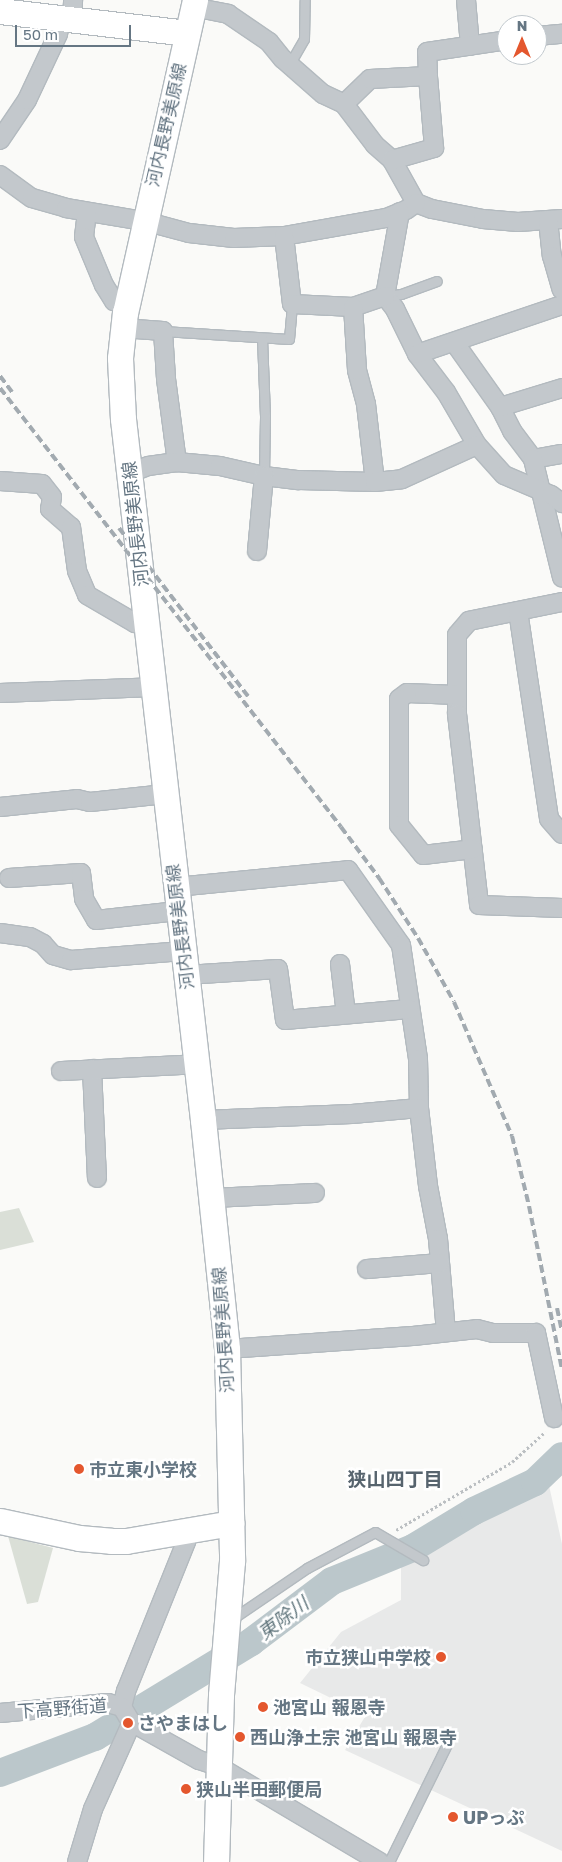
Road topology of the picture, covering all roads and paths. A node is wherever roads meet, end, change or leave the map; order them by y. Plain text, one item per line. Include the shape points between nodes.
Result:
1 (305, 0) edge
2 (466, 0) edge
3 (194, 3) edge
4 (0, 11) edge
5 (69, 13) edge
6 (187, 33) junction
7 (562, 34) edge
8 (547, 35) edge
9 (497, 42) edge
10 (470, 46) junction
11 (289, 65) junction
12 (428, 76) junction
13 (344, 104) junction
14 (0, 140) edge
15 (392, 160) junction
16 (0, 175) edge
17 (416, 203) junction
18 (87, 212) junction
19 (400, 212) junction
20 (555, 220) edge
21 (144, 221) junction
22 (284, 236) junction
23 (436, 281) dead end
24 (562, 290) edge
25 (384, 296) junction
26 (292, 304) junction
27 (562, 304) edge
28 (353, 307) junction
29 (124, 316) junction
30 (163, 331) junction
31 (262, 338) junction
32 (454, 342) junction
33 (417, 354) junction
34 (562, 388) edge
35 (500, 407) junction
36 (477, 445) junction
37 (562, 454) edge
38 (533, 460) junction
39 (177, 462) junction
40 (130, 472) junction
41 (264, 476) junction
42 (0, 481) edge
43 (374, 482) junction
44 (541, 490) junction
45 (562, 503) edge
46 (257, 551) dead end
47 (562, 577) edge
48 (562, 602) edge
49 (518, 611) junction
50 (146, 622) junction
51 (153, 687) junction
52 (0, 693) edge
53 (457, 695) junction
54 (166, 794) junction
55 (0, 807) edge
56 (562, 834) edge
57 (473, 849) junction
58 (9, 878) dead end
59 (177, 899) junction
60 (562, 908) edge
61 (0, 933) edge
62 (185, 963) junction
63 (340, 964) dead end
64 (409, 1009) junction
65 (346, 1014) junction
66 (197, 1064) junction
67 (92, 1069) junction
68 (62, 1071) dead end
69 (419, 1108) junction
70 (203, 1120) junction
71 (97, 1178) dead end
72 (316, 1193) dead end
73 (212, 1198) junction
74 (440, 1263) junction
75 (367, 1269) dead end
76 (446, 1332) junction
77 (227, 1349) junction
78 (552, 1423) joint
79 (0, 1521) edge
80 (231, 1523) junction
81 (184, 1532) junction
82 (382, 1536) junction
83 (420, 1558) dead end
84 (227, 1629) junction
85 (0, 1713) edge
86 (128, 1716) junction
87 (447, 1744) dead end
88 (218, 1766) junction
89 (77, 1862) edge
90 (216, 1862) edge
91 (380, 1862) edge
92 (389, 1862) edge

1 - 11 lane via 304,39
2 - 10 street
3 - 6 main road, 河内長野美原線
3 - 11 street via 228,14 269,42
4 - 5 main road
5 - 6 main road
5 - 14 street via 27,100
6 - 21 main road, 河内長野美原線
7 - 8 street
9 - 10 street
10 - 12 street via 427,52
11 - 13 street via 323,94
12 - 13 street via 370,79
12 - 15 street via 434,148
13 - 15 street via 375,145
15 - 17 street
16 - 18 street via 32,198
17 - 19 street
17 - 20 street via 483,219 518,222
18 - 21 street
18 - 29 street via 84,238
19 - 22 street via 386,218
19 - 25 street
20 - 24 street via 552,256
21 - 22 street via 189,233 234,238
21 - 29 main road, 河内長野美原線
22 - 26 street
23 - 25 lane via 401,294
25 - 28 street
25 - 33 street via 395,309
26 - 28 street
26 - 31 lane via 289,339
27 - 32 street
28 - 43 street via 357,370 366,404
29 - 30 street
29 - 40 main road, 河内長野美原線 via 120,358
30 - 31 lane
30 - 39 street
31 - 41 lane
32 - 33 street
32 - 35 street
33 - 36 street via 446,392
34 - 35 street
35 - 38 street
36 - 43 street via 402,479
36 - 44 street via 504,475
37 - 38 street
38 - 44 street
39 - 40 street
39 - 41 street via 220,466
40 - 50 main road, 河内長野美原線
41 - 43 street
41 - 46 street
42 - 50 street via 42,484 52,497 50,509 71,527 76,570 87,595 135,623
44 - 45 street
44 - 47 street
48 - 49 street
49 - 53 street via 469,621 457,635
49 - 56 street via 549,819
50 - 51 main road, 河内長野美原線
51 - 52 street
51 - 54 main road, 河内長野美原線
53 - 57 street
53 - 57 street via 407,693 399,699 399,825 423,855
54 - 55 street
54 - 59 main road, 河内長野美原線
57 - 60 street via 479,905
58 - 59 street via 81,873 84,899 96,920
59 - 62 main road, 河内長野美原線
59 - 64 street via 348,870 401,945
61 - 62 street via 30,937 53,955 71,960
62 - 65 street via 278,969 285,1020
62 - 66 main road, 河内長野美原線
63 - 65 street
64 - 65 street
64 - 69 street via 418,1059
66 - 67 street
66 - 70 main road, 河内長野美原線
67 - 68 street
67 - 71 street
69 - 70 street
69 - 74 street
70 - 73 main road, 河内長野美原線
72 - 73 street
73 - 77 main road, 河内長野美原線
74 - 75 street
74 - 76 street
76 - 77 street
76 - 78 street via 477,1329 493,1333 536,1333
77 - 80 main road, 河内長野美原線
78 - 82 path via 512,1462
79 - 81 main road via 79,1538 111,1541
80 - 81 main road
80 - 84 main road, 河内長野美原線
81 - 86 street via 186,1542 126,1691
82 - 83 lane
82 - 84 lane via 375,1532 307,1568
84 - 88 main road, 河内長野美原線
85 - 86 street, 下高野街道 via 108,1703
86 - 88 street via 199,1760
86 - 89 street
87 - 92 lane
88 - 90 main road, 河内長野美原線
88 - 91 street

